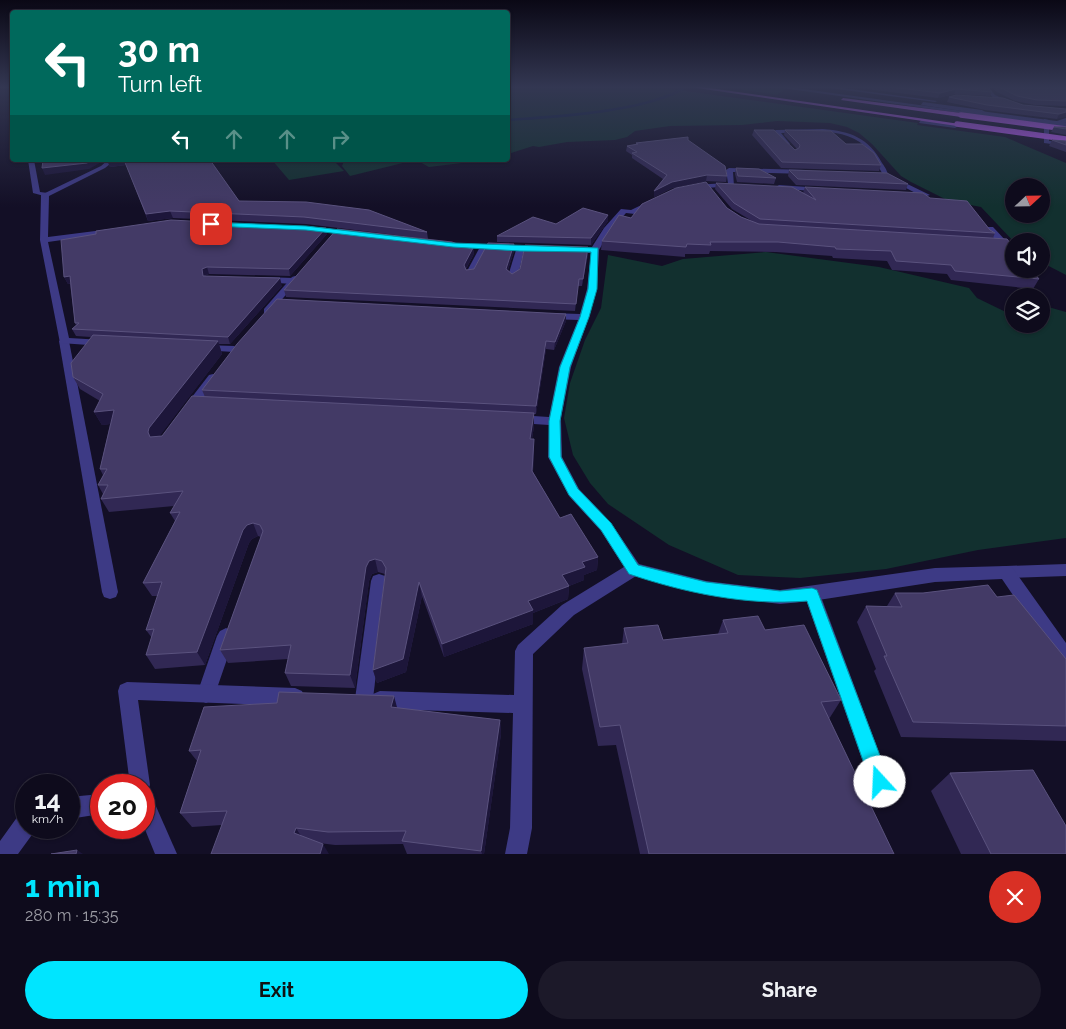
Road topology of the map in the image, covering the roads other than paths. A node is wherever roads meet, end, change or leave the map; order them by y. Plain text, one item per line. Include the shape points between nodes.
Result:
1 (969, 127) edge
2 (1046, 127) edge
3 (1051, 127) edge
4 (1066, 129) edge
5 (1066, 141) edge
6 (794, 152) edge
7 (31, 162) edge
8 (102, 164) edge
9 (721, 164) edge
10 (729, 170) junction
11 (817, 172) edge
12 (876, 174) edge
13 (886, 175) junction
14 (706, 185) junction
15 (732, 185) junction
16 (742, 186) edge
17 (771, 187) edge
18 (686, 188) edge
19 (830, 190) edge
20 (907, 194) edge
21 (45, 195) junction
22 (664, 196) edge
23 (714, 198) edge
24 (297, 228) edge
25 (990, 229) edge
26 (118, 230) edge
27 (364, 235) edge
28 (44, 240) junction
29 (994, 243) edge
30 (437, 244) edge
31 (484, 247) junction
32 (520, 249) junction
33 (548, 249) edge
34 (567, 250) edge
35 (595, 250) junction
36 (470, 273) edge
37 (513, 276) edge
38 (256, 280) edge
39 (534, 315) edge
40 (584, 317) junction
41 (258, 322) edge
42 (64, 341) junction
43 (111, 343) edge
44 (196, 348) edge
45 (193, 403) junction
46 (213, 404) edge
47 (183, 417) edge
48 (506, 418) edge
49 (554, 421) junction
50 (634, 570) junction
51 (1066, 570) edge
52 (1006, 572) junction
53 (379, 581) dead end
54 (110, 592) dead end
55 (812, 594) junction
56 (232, 619) edge
57 (1066, 658) edge
58 (206, 694) junction
59 (314, 698) edge
60 (344, 699) edge
61 (364, 699) junction
62 (522, 704) junction
63 (138, 774) edge
64 (880, 782) dead end
65 (155, 828) edge
66 (15, 839) edge
67 (166, 853) edge
68 (4, 854) edge
69 (516, 854) edge

1 - 5 street, bridge
2 - 5 street via 1046,142
3 - 4 main road, bridge
6 - 13 street via 776,132 837,131 866,144
7 - 21 street via 37,192
8 - 21 street
9 - 10 street
10 - 11 street
10 - 15 street
12 - 13 street
13 - 20 street via 926,195
14 - 15 street
14 - 18 street
14 - 23 street
15 - 16 street
17 - 19 street
21 - 28 street
22 - 35 street via 632,212 624,211
24 - 27 street via 334,235
25 - 29 street via 1004,244
26 - 28 street
28 - 42 street
30 - 31 street
31 - 32 street
31 - 36 street
32 - 33 street
32 - 37 street
34 - 35 street
35 - 40 street via 592,289
38 - 41 street via 296,277 280,302
39 - 40 street
40 - 49 street via 565,367
42 - 43 street
42 - 54 street
44 - 45 street via 231,354
45 - 46 street
45 - 47 street
48 - 49 street
49 - 50 street via 555,457 574,492 606,527
50 - 55 street via 706,588 780,597
50 - 62 street via 568,610 524,651
51 - 52 street
52 - 55 street via 935,576
52 - 57 street
53 - 61 street
55 - 64 street
56 - 58 street
58 - 59 street
58 - 63 street via 127,691
60 - 61 street
61 - 62 street
62 - 69 street via 521,828
65 - 67 street
66 - 68 street

